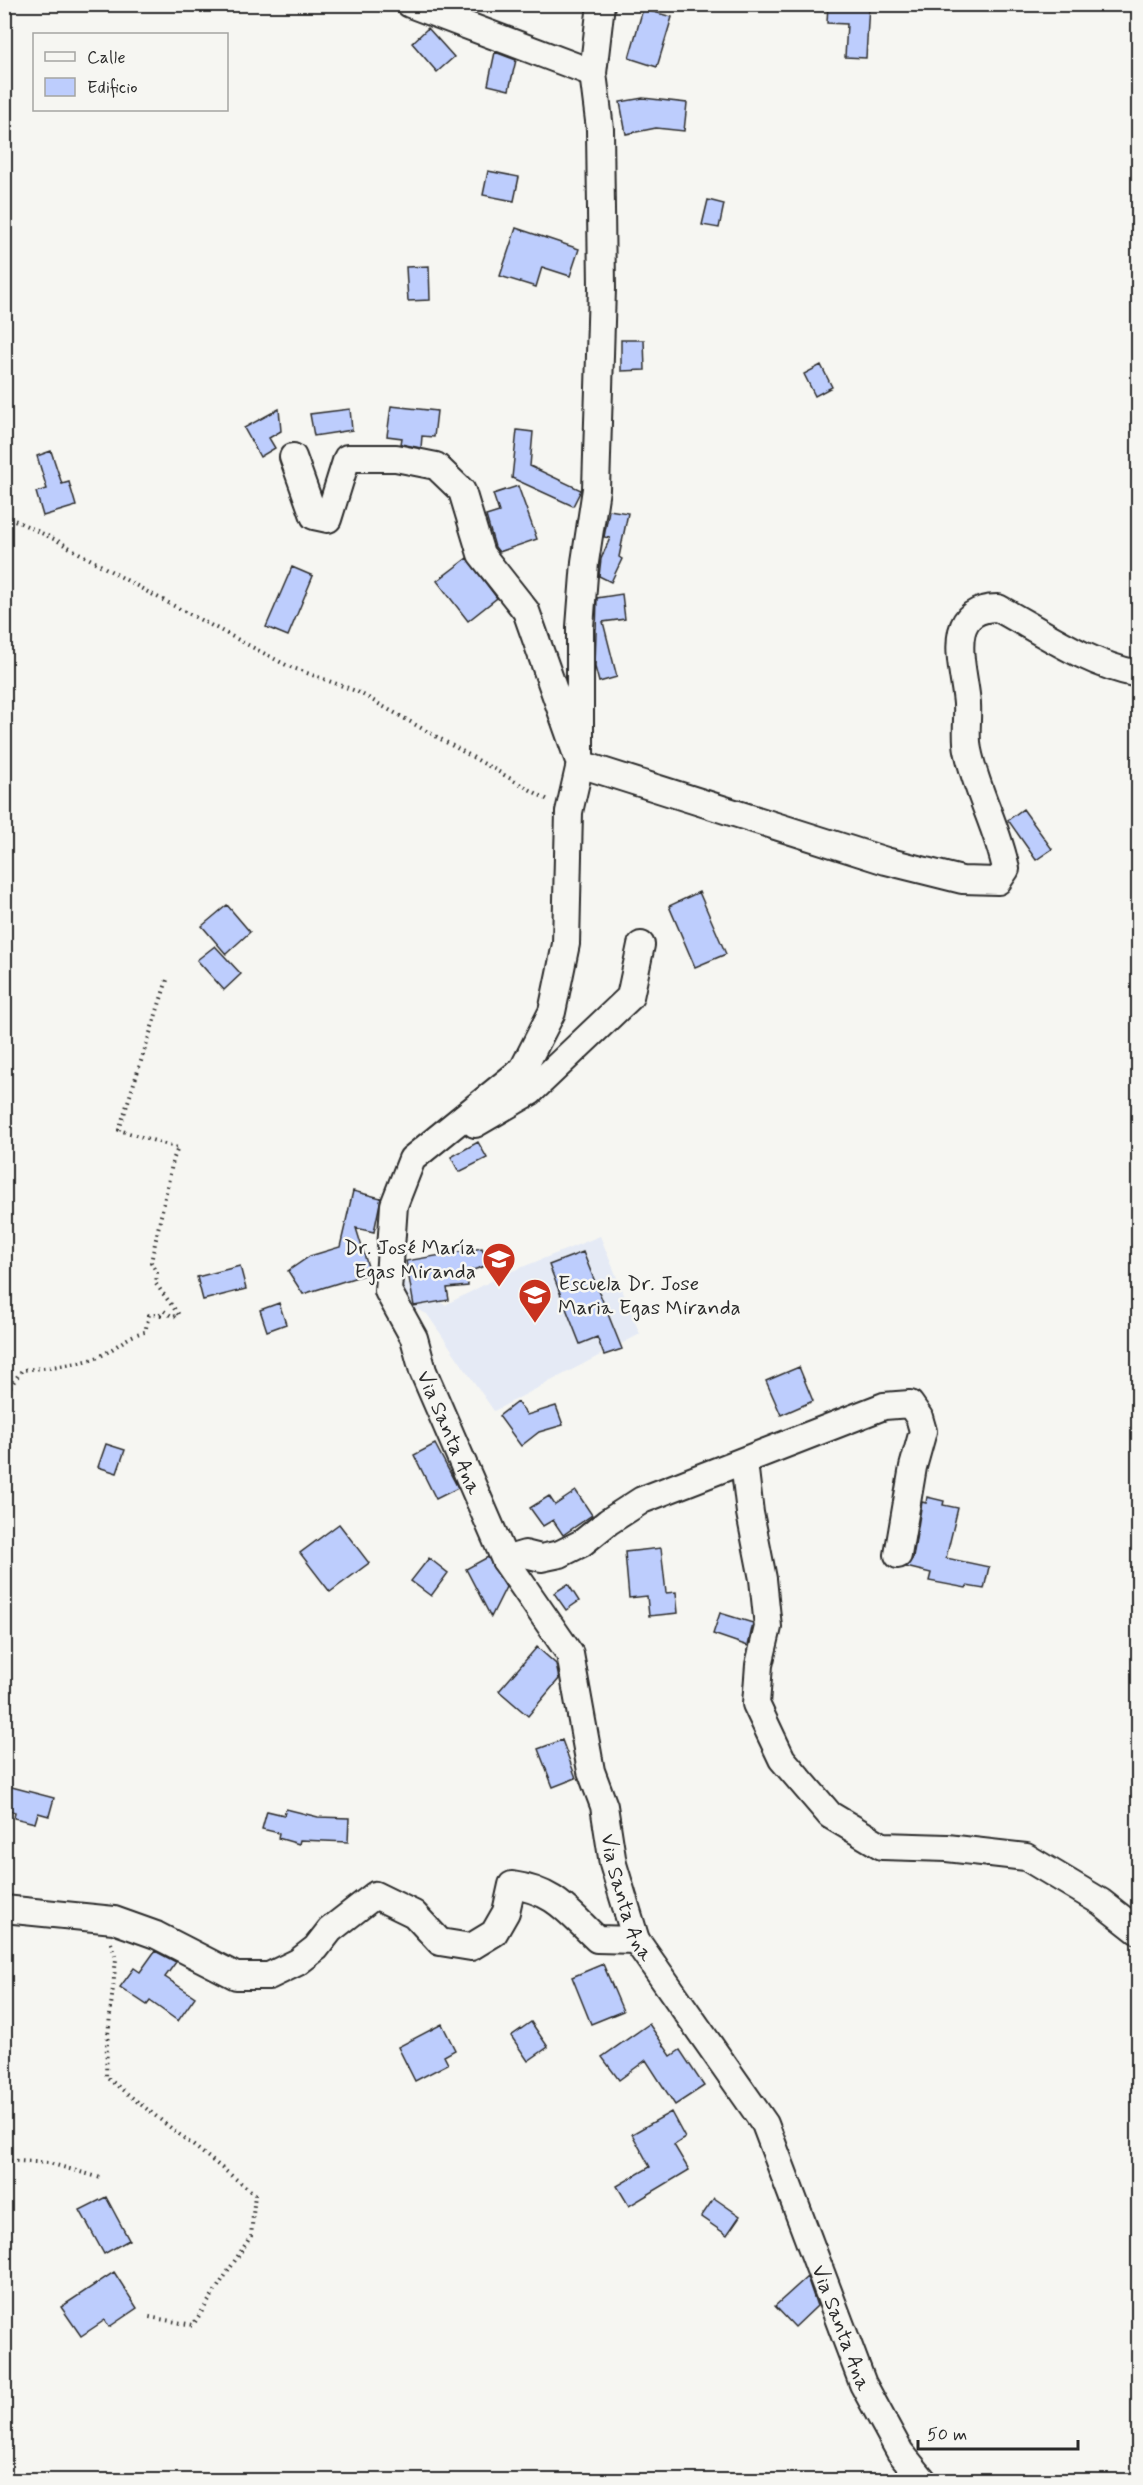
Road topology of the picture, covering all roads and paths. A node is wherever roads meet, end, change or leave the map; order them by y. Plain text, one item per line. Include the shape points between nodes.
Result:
1 (410, 4) edge
2 (601, 4) edge
3 (593, 73) junction
4 (293, 457) dead end
5 (4, 515) edge
6 (1138, 674) edge
7 (580, 764) junction
8 (569, 812) junction
9 (641, 945) dead end
10 (167, 980) dead end
11 (412, 1160) junction
12 (4, 1388) edge
13 (744, 1462) junction
14 (898, 1555) dead end
15 (505, 1560) junction
16 (4, 1909) edge
17 (104, 1920) junction
18 (1138, 1931) edge
19 (636, 1940) junction
20 (4, 2160) edge
21 (101, 2178) dead end
22 (149, 2317) dead end
23 (923, 2481) edge

1 - 3 street
2 - 3 street
3 - 7 street via 600,129 602,288 596,489 580,627
4 - 7 street via 314,516 328,519 347,458 396,458 436,466 462,491 481,554 526,610
5 - 8 path via 288,666 356,691
6 - 7 street via 1115,670 1081,656 998,608 986,608 968,620 960,639 967,749 1002,846 1006,869 998,881 962,880 886,861
7 - 8 street
8 - 11 street via 566,944 552,1012 523,1070
9 - 11 street via 630,997 531,1092
10 - 12 path via 119,1130 178,1148 151,1262 157,1273 156,1284 179,1315 173,1317 164,1311 149,1315 145,1332 132,1334 118,1347 94,1358 22,1370 10,1387
11 - 15 street, Via Santa Ana via 394,1205 388,1291 414,1338 423,1371
13 - 14 street via 885,1406 910,1404 923,1431
13 - 15 street via 642,1500 560,1554 541,1558 525,1554
13 - 18 street via 768,1627 759,1665 756,1704 782,1759 830,1815 882,1846 1026,1857 1101,1902
15 - 19 street, Via Santa Ana via 570,1654 591,1771 604,1806 614,1864
16 - 17 street
17 - 19 street via 156,1935 236,1976 269,1976 298,1962 330,1930 375,1895 414,1914 440,1942 471,1947 494,1933 506,1912 512,1885 532,1887 550,1895 597,1939
17 - 22 path via 116,1959 106,2077 255,2194 251,2236 193,2325
19 - 23 street, Via Santa Ana via 765,2124 863,2384 900,2452
20 - 21 path via 49,2163

